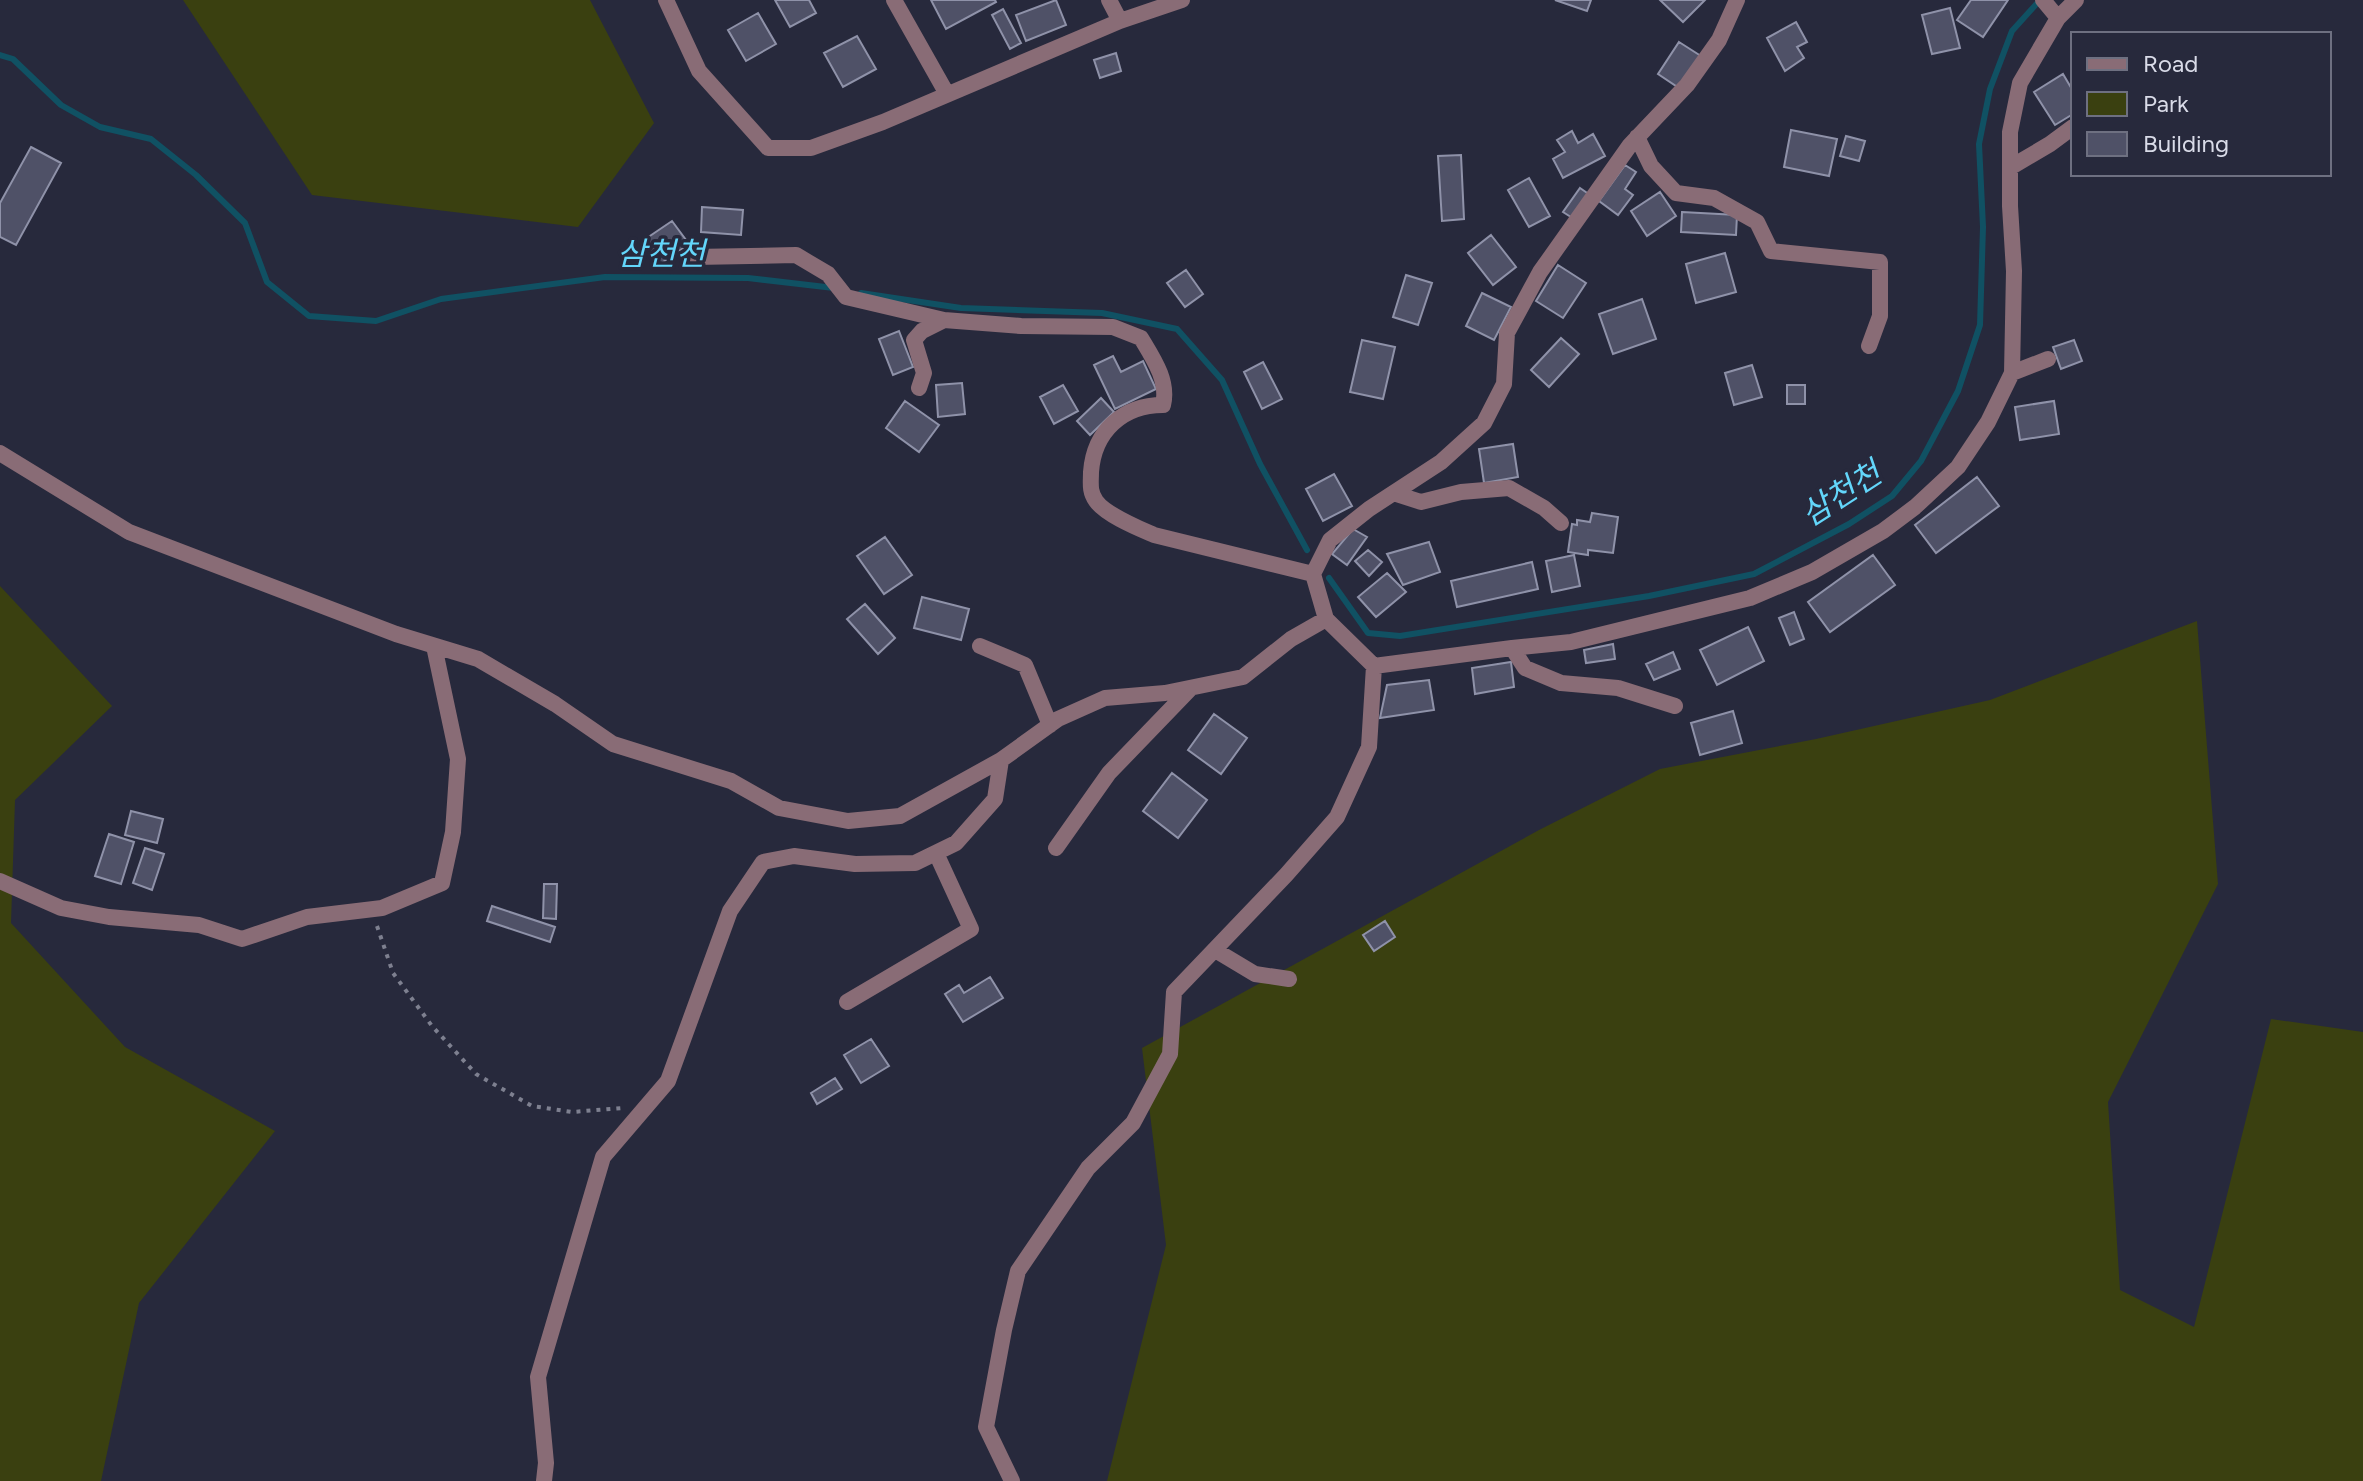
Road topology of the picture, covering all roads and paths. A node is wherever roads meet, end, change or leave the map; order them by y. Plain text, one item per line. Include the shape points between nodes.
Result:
1 (666, 0) edge
2 (894, 0) edge
3 (1109, 0) edge
4 (1182, 0) edge
5 (1737, 0) edge
6 (2076, 0) edge
7 (2050, 9) edge
8 (1120, 21) junction
9 (947, 94) junction
10 (2071, 128) edge
11 (1637, 137) junction
12 (2011, 167) junction
13 (694, 257) dead end
14 (944, 320) junction
15 (1869, 346) dead end
16 (2048, 359) dead end
17 (2012, 373) junction
18 (919, 388) dead end
19 (0, 453) edge
20 (1393, 493) junction
21 (1561, 523) dead end
22 (1313, 574) junction
23 (1326, 619) junction
24 (434, 646) junction
25 (980, 646) dead end
26 (1512, 648) junction
27 (1374, 666) junction
28 (1192, 687) junction
29 (1675, 706) dead end
30 (1050, 725) junction
31 (1001, 760) junction
32 (1056, 848) dead end
33 (936, 853) junction
34 (0, 881) edge
35 (371, 909) junction
36 (1215, 950) junction
37 (1289, 979) dead end
38 (847, 1002) dead end
39 (646, 1107) junction
40 (544, 1481) edge
41 (1012, 1481) edge

1 - 9 street via 699,71 768,148 811,148
2 - 9 street
3 - 8 street
4 - 8 street
5 - 11 street via 1719,40 1687,85
6 - 7 street
7 - 12 street via 2020,83 2010,132
8 - 9 street
10 - 12 street
11 - 15 street via 1651,166 1676,193 1714,198 1757,222 1771,251 1880,262 1880,316
11 - 20 street via 1540,272 1507,333 1504,384 1484,423 1441,462
12 - 17 street
13 - 14 street via 796,255 829,276 846,297
14 - 18 street via 914,340 924,373
14 - 22 street via 1113,327 1141,338 1166,392 1163,405 1145,405 1116,419 1102,433 1090,490 1098,504 1154,535
16 - 17 street
17 - 26 street via 1958,467 1883,531 1812,572 1750,598 1571,642
19 - 24 street via 129,532
20 - 21 street via 1421,502 1509,488
20 - 22 street via 1330,540
22 - 23 street
23 - 27 street
23 - 28 street via 1243,677
24 - 31 street via 478,659 613,744 731,781 779,808 848,821 900,816
24 - 35 street via 458,759 453,832 442,883
25 - 30 street via 1025,665
26 - 27 street
26 - 29 street via 1525,668 1561,683 1618,688
27 - 36 street via 1369,747 1337,817
28 - 30 street via 1105,698
28 - 32 street via 1109,773
30 - 31 street
31 - 33 street via 995,799 956,843
33 - 38 street via 971,929
33 - 39 street via 915,863 855,864 794,856 763,862 730,911 668,1081
34 - 35 street via 61,908 199,925 242,939 307,917
35 - 39 path via 393,973 476,1074 532,1106 572,1112
36 - 37 street via 1255,974
36 - 41 street via 1174,992 1170,1054 1133,1123 1088,1168 1018,1271 986,1427
39 - 40 street via 603,1157 538,1377

